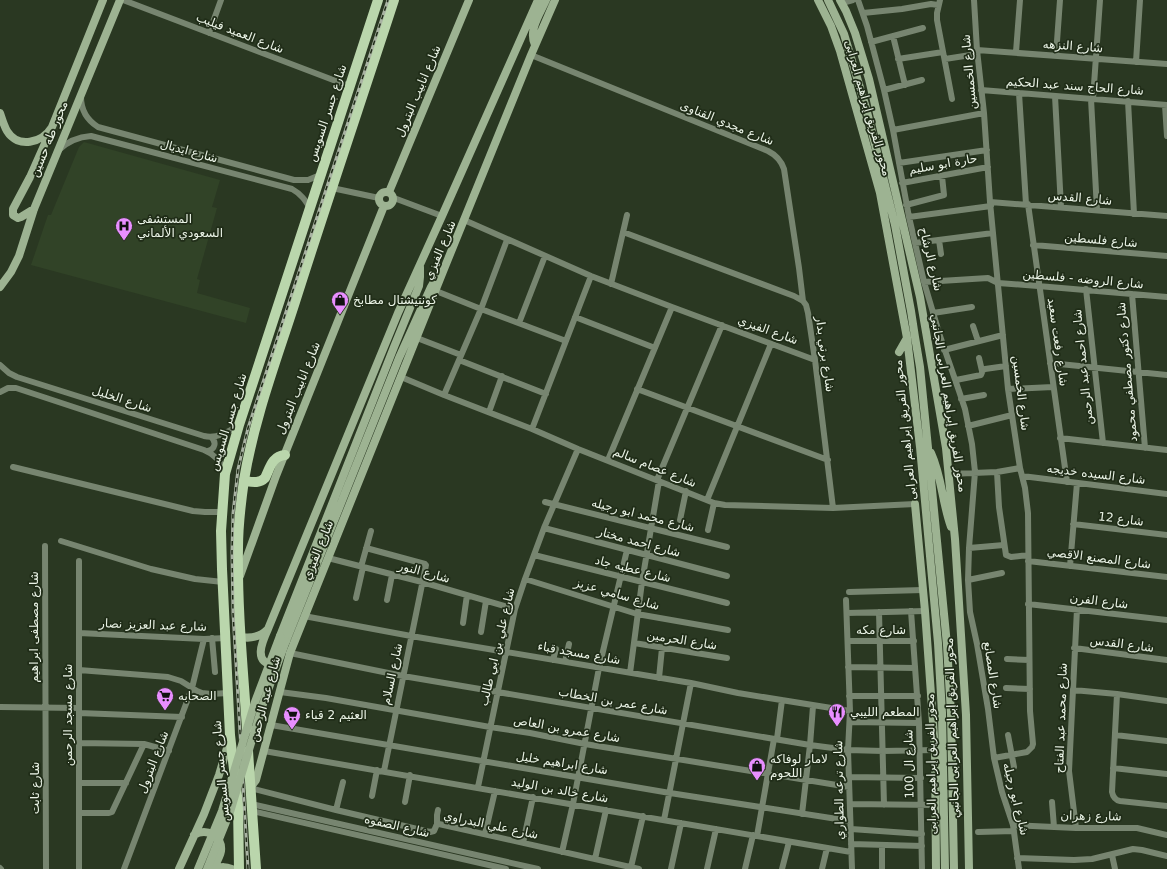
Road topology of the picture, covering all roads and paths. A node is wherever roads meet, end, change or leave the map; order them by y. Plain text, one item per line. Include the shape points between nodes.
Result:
1 (103, 0) edge
2 (121, 0) edge
3 (221, 0) edge
4 (378, 0) edge
5 (394, 0) edge
6 (469, 0) edge
7 (538, 0) edge
8 (546, 0) edge
9 (555, 0) edge
10 (818, 0) edge
11 (828, 0) edge
12 (853, 0) edge
13 (858, 0) edge
14 (974, 0) edge
15 (1020, 0) edge
16 (1060, 0) edge
17 (1100, 0) edge
18 (1140, 0) edge
19 (841, 2) edge
20 (939, 2) edge
21 (863, 13) junction
22 (923, 28) dead end
23 (209, 33) junction
24 (893, 36) junction
25 (871, 42) junction
26 (535, 45) junction
27 (943, 52) junction
28 (977, 52) junction
29 (1016, 52) junction
30 (530, 55) junction
31 (1056, 55) junction
32 (898, 58) junction
33 (1096, 58) junction
34 (944, 59) junction
35 (1136, 62) junction
36 (1167, 64) edge
37 (922, 80) dead end
38 (905, 85) junction
39 (349, 86) junction
40 (884, 90) junction
41 (981, 90) junction
42 (1020, 93) junction
43 (81, 94) junction
44 (1055, 96) junction
45 (952, 98) dead end
46 (1092, 99) junction
47 (1128, 101) junction
48 (1166, 105) edge
49 (0, 113) edge
50 (984, 113) junction
51 (52, 127) junction
52 (893, 130) junction
53 (1167, 136) edge
54 (986, 150) junction
55 (58, 151) junction
56 (899, 163) junction
57 (988, 168) junction
58 (320, 175) junction
59 (942, 176) junction
60 (304, 180) junction
61 (902, 183) junction
62 (332, 188) junction
63 (299, 194) junction
64 (391, 195) junction
65 (379, 198) junction
66 (990, 204) junction
67 (1027, 204) junction
68 (906, 205) junction
69 (384, 206) junction
70 (1061, 207) junction
71 (310, 208) junction
72 (34, 209) junction
73 (1097, 210) junction
74 (1134, 214) junction
75 (626, 215) dead end
76 (442, 216) junction
77 (1167, 216) edge
78 (909, 217) junction
79 (464, 220) junction
80 (623, 232) junction
81 (993, 233) junction
82 (507, 240) junction
83 (939, 240) junction
84 (915, 243) junction
85 (1033, 246) junction
86 (941, 254) dead end
87 (545, 256) junction
88 (1167, 256) edge
89 (420, 266) junction
90 (444, 269) junction
91 (590, 276) junction
92 (924, 282) junction
93 (998, 283) junction
94 (611, 284) junction
95 (1038, 286) junction
96 (0, 287) edge
97 (1086, 289) junction
98 (436, 291) junction
99 (1132, 294) junction
100 (1167, 296) edge
101 (803, 301) junction
102 (672, 307) junction
103 (972, 307) dead end
104 (481, 309) junction
105 (933, 313) junction
106 (575, 317) junction
107 (519, 323) junction
108 (722, 325) junction
109 (974, 326) dead end
110 (1003, 335) junction
111 (417, 338) junction
112 (907, 338) junction
113 (566, 341) junction
114 (978, 341) junction
115 (771, 344) junction
116 (654, 348) junction
117 (944, 350) junction
118 (899, 352) dead end
119 (460, 357) junction
120 (979, 358) dead end
121 (815, 360) junction
122 (1050, 363) junction
123 (0, 365) edge
124 (1006, 366) junction
125 (1095, 368) junction
126 (982, 371) junction
127 (1139, 372) junction
128 (1167, 375) edge
129 (502, 376) junction
130 (401, 377) junction
131 (20, 378) junction
132 (956, 380) junction
133 (16, 388) junction
134 (1053, 388) junction
135 (637, 389) junction
136 (1008, 389) junction
137 (0, 392) edge
138 (546, 394) junction
139 (444, 395) junction
140 (984, 395) dead end
141 (962, 399) junction
142 (687, 407) junction
143 (489, 412) junction
144 (1012, 415) junction
145 (239, 425) junction
146 (738, 426) junction
147 (968, 426) junction
148 (532, 428) junction
149 (211, 437) junction
150 (1060, 438) junction
151 (1103, 443) junction
152 (928, 448) junction
153 (1144, 448) junction
154 (578, 449) junction
155 (1167, 450) edge
156 (208, 451) junction
157 (285, 455) junction
158 (608, 460) junction
159 (828, 460) junction
160 (13, 466) dead end
161 (1020, 468) junction
162 (975, 472) junction
163 (997, 472) junction
164 (225, 474) junction
165 (949, 474) junction
166 (1022, 476) junction
167 (658, 480) junction
168 (244, 481) junction
169 (1067, 482) junction
170 (1077, 483) junction
171 (686, 492) junction
172 (1167, 494) edge
173 (710, 501) junction
174 (545, 502) dead end
175 (915, 504) joint
176 (554, 505) junction
177 (833, 508) junction
178 (222, 512) junction
179 (680, 520) dead end
180 (1073, 524) junction
181 (544, 528) junction
182 (651, 528) junction
183 (708, 530) dead end
184 (371, 531) dead end
185 (1167, 535) edge
186 (955, 539) junction
187 (61, 541) dead end
188 (1004, 545) junction
189 (45, 546) dead end
190 (727, 547) dead end
191 (366, 548) junction
192 (969, 548) junction
193 (627, 550) junction
194 (534, 555) junction
195 (646, 555) junction
196 (328, 558) junction
197 (1028, 558) junction
198 (79, 561) dead end
199 (1070, 566) junction
200 (362, 567) junction
201 (1002, 573) dead end
202 (392, 574) junction
203 (727, 576) dead end
204 (620, 577) junction
205 (1167, 577) edge
206 (525, 579) junction
207 (968, 580) junction
208 (238, 581) junction
209 (223, 582) junction
210 (422, 582) junction
211 (642, 582) junction
212 (923, 590) junction
213 (849, 592) dead end
214 (467, 595) junction
215 (969, 595) joint
216 (356, 598) dead end
217 (387, 600) dead end
218 (846, 600) dead end
219 (486, 601) junction
220 (727, 603) dead end
221 (1028, 604) junction
222 (613, 606) junction
223 (515, 609) junction
224 (1077, 609) junction
225 (911, 611) junction
226 (925, 611) junction
227 (879, 612) junction
228 (847, 613) junction
229 (637, 614) junction
230 (304, 616) junction
231 (1167, 620) edge
232 (463, 622) dead end
233 (268, 629) junction
234 (728, 630) dead end
235 (481, 632) dead end
236 (79, 633) junction
237 (411, 636) junction
238 (212, 638) junction
239 (226, 638) junction
240 (241, 638) junction
241 (204, 639) junction
242 (283, 639) junction
243 (880, 640) junction
244 (848, 641) junction
245 (914, 641) junction
246 (634, 643) junction
247 (568, 644) dead end
248 (662, 648) junction
249 (1074, 648) junction
250 (556, 649) dead end
251 (506, 652) junction
252 (290, 653) junction
253 (727, 658) dead end
254 (1007, 659) dead end
255 (553, 660) junction
256 (1029, 660) junction
257 (1167, 660) edge
258 (565, 662) junction
259 (848, 667) junction
260 (881, 667) junction
261 (599, 668) junction
262 (916, 668) junction
263 (79, 670) junction
264 (215, 672) dead end
265 (630, 673) junction
266 (403, 676) junction
267 (659, 678) junction
268 (691, 683) junction
269 (192, 688) junction
270 (1006, 688) dead end
271 (1030, 689) junction
272 (1073, 690) junction
273 (228, 692) junction
274 (280, 692) junction
275 (497, 692) junction
276 (1116, 694) junction
277 (849, 696) junction
278 (881, 696) junction
279 (918, 696) junction
280 (782, 700) junction
281 (1167, 701) edge
282 (814, 706) junction
283 (0, 707) edge
284 (45, 708) junction
285 (591, 708) junction
286 (79, 711) junction
287 (396, 711) junction
288 (850, 711) junction
289 (182, 717) junction
290 (850, 722) junction
291 (882, 723) junction
292 (920, 723) junction
293 (683, 724) junction
294 (271, 725) junction
295 (490, 727) junction
296 (1115, 734) junction
297 (230, 735) junction
298 (1008, 735) dead end
299 (776, 739) junction
300 (1167, 741) edge
301 (79, 743) junction
302 (144, 744) junction
303 (585, 744) junction
304 (389, 745) junction
305 (810, 745) junction
306 (848, 750) junction
307 (920, 750) junction
308 (939, 750) junction
309 (168, 751) junction
310 (264, 751) junction
311 (883, 751) junction
312 (1011, 755) junction
313 (994, 758) junction
314 (677, 759) junction
315 (483, 761) junction
316 (1014, 767) dead end
317 (1113, 768) junction
318 (380, 770) junction
319 (768, 773) junction
320 (1167, 774) edge
321 (410, 775) junction
322 (578, 777) junction
323 (849, 777) junction
324 (883, 778) junction
325 (921, 778) junction
326 (806, 781) junction
327 (343, 782) dead end
328 (79, 783) junction
329 (126, 783) junction
330 (850, 787) junction
331 (250, 788) junction
332 (478, 788) junction
333 (495, 791) junction
334 (670, 793) junction
335 (372, 796) dead end
336 (533, 797) junction
337 (405, 802) dead end
338 (1052, 802) dead end
339 (573, 804) junction
340 (850, 804) junction
341 (884, 805) junction
342 (921, 805) junction
343 (935, 805) junction
344 (1167, 806) edge
345 (252, 807) junction
346 (762, 808) junction
347 (336, 810) junction
348 (438, 810) dead end
349 (606, 810) junction
350 (272, 812) junction
351 (80, 813) junction
352 (802, 814) junction
353 (643, 816) junction
354 (664, 820) junction
355 (850, 821) junction
356 (681, 823) junction
357 (437, 824) junction
358 (1054, 827) junction
359 (1014, 828) junction
360 (1076, 828) junction
361 (716, 829) junction
362 (851, 829) junction
363 (978, 832) dead end
364 (485, 834) junction
365 (922, 834) junction
366 (1167, 834) edge
367 (194, 835) junction
368 (755, 836) junction
369 (789, 842) junction
370 (523, 843) junction
371 (851, 844) junction
372 (882, 845) junction
373 (922, 846) junction
374 (827, 848) junction
375 (562, 852) junction
376 (851, 852) junction
377 (1112, 855) junction
378 (1167, 856) edge
379 (1017, 858) junction
380 (595, 859) junction
381 (631, 867) junction
382 (46, 869) edge
383 (79, 869) edge
384 (124, 869) edge
385 (179, 869) edge
386 (198, 869) edge
387 (207, 869) edge
388 (213, 869) edge
389 (216, 869) edge
390 (232, 869) edge
391 (239, 869) edge
392 (256, 869) edge
393 (506, 869) edge
394 (538, 869) edge
395 (639, 869) edge
396 (671, 869) edge
397 (707, 869) edge
398 (745, 869) edge
399 (782, 869) edge
400 (822, 869) edge
401 (852, 869) edge
402 (882, 869) edge
403 (922, 869) edge
404 (936, 869) edge
405 (945, 869) edge
406 (954, 869) edge
407 (969, 869) edge
408 (1019, 869) edge
409 (1115, 869) edge

1 - 51 main road, محور طه حسين
2 - 23 street, شارع العميد فيليب
2 - 43 main road, محور طه حسين
3 - 23 street
4 - 39 main road, شارع جسر السويس
5 - 62 main road
6 - 64 main road, شارع انابيب البترول
7 - 76 main road
8 - 26 main road via 533,31
9 - 26 main road
10 - 112 main road, محور الفريق إبراهيم العرابى via 838,45 878,186
11 - 152 main road, محور الفريق إبراهيم العرابى via 849,50 894,219 912,311
12 - 19 street
13 - 21 street, شارع الرشاح
14 - 28 street, شارع الخمسين
15 - 29 street
16 - 31 street
17 - 33 street
18 - 35 street
19 - 165 main road, محور الفريق إبراهيم العرابى الجانبي via 855,33 869,79 918,290
20 - 21 street
20 - 27 street via 937,20
21 - 25 street, شارع الرشاح
22 - 24 street
23 - 39 street, شارع العميد فيليب
24 - 25 street
24 - 32 street
25 - 40 street, شارع الرشاح
26 - 30 main road
27 - 32 street
27 - 34 street
28 - 29 street, شارع النزهه
28 - 34 street, شارع النزهه
28 - 41 street, شارع الخمسين
29 - 31 street, شارع النزهه
30 - 79 main road
30 - 101 street, شارع مجدي القناوى via 776,155 784,169
31 - 33 street, شارع النزهه
32 - 38 street
33 - 35 street, شارع النزهه
33 - 46 street
34 - 45 street
35 - 36 street, شارع النزهه
37 - 38 street
38 - 40 street
39 - 58 main road, شارع جسر السويس
40 - 52 street, شارع الرشاح
41 - 42 street, شارع الحاج سند عبد الحكيم
41 - 50 street, شارع الخمسين
42 - 44 street, شارع الحاج سند عبد الحكيم
42 - 67 street, شارع رفعت سعيد
43 - 55 main road, محور طه حسين
43 - 60 street, شارع ايديال via 84,113 98,127 294,180
44 - 46 street, شارع الحاج سند عبد الحكيم
44 - 70 street
46 - 47 street, شارع الحاج سند عبد الحكيم
46 - 73 street
47 - 48 street, شارع الحاج سند عبد الحكيم
47 - 74 street
48 - 53 street
49 - 51 main road, محور طه حسين via 11,136 23,141 30,142 43,138
50 - 52 street
50 - 54 street, شارع الخمسين
51 - 72 main road via 12,212 18,218
52 - 56 street, شارع الرشاح
54 - 56 street
54 - 57 street, شارع الخمسين
55 - 63 street, شارع ايديال via 70,142 91,136 292,189
55 - 72 main road, محور طه حسين
56 - 61 street, شارع الرشاح
57 - 59 street, حارة ابو سليم
57 - 66 street, شارع الخمسين
58 - 60 street, شارع ايديال
58 - 71 main road, شارع جسر السويس
59 - 61 street, حارة ابو سليم
59 - 68 street via 944,195
60 - 63 street
61 - 68 street, شارع الرشاح
62 - 65 street
62 - 168 main road via 256,422
63 - 71 street, شارع ايديال
64 - 65 main road via 382,192
64 - 69 main road via 393,202
64 - 76 street
65 - 69 main road
66 - 67 street, شارع القدس
66 - 78 street, شارع القدس
66 - 81 street, شارع الخمسين
67 - 70 street, شارع القدس
67 - 85 street, شارع رفعت سعيد
68 - 78 street, شارع الرشاح
69 - 157 main road, شارع انابيب البترول
70 - 73 street, شارع القدس
71 - 145 main road, شارع جسر السويس
72 - 96 main road, محور طه حسين via 19,256
73 - 74 street, شارع القدس
74 - 77 street, شارع القدس
75 - 80 street
76 - 89 main road
78 - 84 street, شارع الرشاح
79 - 82 street, شارع الفيزي
79 - 90 main road, شارع الفيزي
80 - 94 street
80 - 101 street
81 - 83 street
81 - 93 street, شارع الخمسين
82 - 87 street, شارع الفيزي
82 - 104 street
83 - 84 street
83 - 86 street
84 - 92 street, شارع الرشاح
85 - 88 street, شارع فلسطين
85 - 95 street, شارع رفعت سعيد
87 - 91 street, شارع الفيزي
87 - 107 street
89 - 233 main road via 398,313
89 - 242 main road via 419,286
90 - 98 main road, شارع الفيزي
90 - 242 main road via 433,282 399,358
91 - 94 street, شارع الفيزي
91 - 106 street
92 - 93 street, شارع الروضه - فلسطين via 984,278
92 - 105 street, شارع الرشاح
93 - 95 street, شارع الروضه - فلسطين
93 - 110 street, شارع الخمسين
94 - 102 street, شارع الفيزي
95 - 97 street, شارع الروضه - فلسطين
95 - 122 street, شارع رفعت سعيد
97 - 99 street, شارع الروضه - فلسطين
97 - 125 street, شارع احمد عبد الرحمن
98 - 104 street
98 - 111 main road, شارع الفيزي
99 - 100 street, شارع الروضه - فلسطين
99 - 127 street, شارع دكتور مصطفي محمود
101 - 121 street, شارع برتي بدار via 808,309
102 - 108 street, شارع الفيزي
102 - 116 street
103 - 105 street
104 - 107 street
104 - 119 street
105 - 117 street, شارع الرشاح
106 - 113 street
106 - 116 street
107 - 113 street
108 - 115 street, شارع الفيزي
108 - 142 street
109 - 114 street
110 - 114 street
110 - 124 street, شارع الخمسين
111 - 119 street
111 - 130 main road, شارع الفيزي
112 - 118 main road
112 - 308 main road, محور الفريق إبراهيم العرابى via 938,643 942,713
113 - 138 street
114 - 117 street
115 - 121 street, شارع الفيزي
115 - 146 street
116 - 135 street
117 - 132 street, شارع الرشاح
119 - 129 street
119 - 139 street
120 - 126 street
121 - 159 street, شارع برتي بدار
122 - 125 street
122 - 134 street, شارع رفعت سعيد
123 - 131 street, شارع الخليل
124 - 126 street
124 - 136 street, شارع الخمسين
125 - 127 street
125 - 151 street, شارع احمد عبد الرحمن
126 - 132 street via 980,375
127 - 128 street
127 - 153 street, شارع دكتور مصطفي محمود
129 - 138 street
129 - 143 street
130 - 139 street, شارع عصام سالم
130 - 196 main road, شارع الفيزي
131 - 133 street via 16,382
131 - 149 street, شارع الخليل
132 - 141 street, شارع الرشاح
133 - 137 street
133 - 156 street, شارع الخليل
134 - 136 street
134 - 150 street, شارع رفعت سعيد
135 - 142 street
135 - 158 street
136 - 144 street, شارع الخمسين
138 - 148 street
139 - 143 street, شارع عصام سالم
140 - 141 street
141 - 147 street, شارع الرشاح
142 - 146 street
142 - 167 street
143 - 148 street, شارع عصام سالم
144 - 147 street
144 - 161 street, شارع الخمسين
145 - 149 street via 226,433
145 - 164 main road, شارع جسر السويس
146 - 159 street
146 - 173 street
147 - 162 street, شارع الرشاح
148 - 154 street, شارع عصام سالم
149 - 156 street via 215,445
150 - 151 street
150 - 169 street, شارع رفعت سعيد
151 - 153 street
152 - 186 main road via 938,470 947,516
152 - 406 main road, محور الفريق إبراهيم العرابى via 947,645
153 - 155 street
154 - 158 street, شارع عصام سالم
154 - 176 street, شارع علي بن ابي طالب
156 - 164 street, شارع الخليل via 219,460
157 - 168 main road via 274,460 263,480
157 - 208 main road, شارع انابيب البترول
158 - 167 street, شارع عصام سالم
159 - 177 street, شارع برتي بدار
160 - 178 street via 193,511
161 - 163 street
161 - 166 street, شارع الخمسين
162 - 163 street
162 - 165 street
162 - 192 street, شارع الرشاح
163 - 188 street
164 - 178 main road, شارع جسر السويس
165 - 186 main road, محور الفريق إبراهيم العرابى الجانبي
166 - 169 street, شارع السيده خديجه
166 - 197 street, شارع الخمسين via 1028,513
167 - 171 street, شارع عصام سالم
167 - 182 street
168 - 208 main road via 238,546
169 - 170 street, شارع السيده خديجه
170 - 172 street, شارع السيده خديجه
170 - 180 street
171 - 173 street, شارع عصام سالم
171 - 179 street
173 - 177 street, شارع عصام سالم via 725,505
173 - 183 street
174 - 176 street, شارع محمد ابو رجيله
175 - 177 street, شارع عصام سالم
175 - 212 main road, محور الفريق إبراهيم العرابى الجانبي
176 - 181 street, شارع علي بن ابي طالب
176 - 182 street, شارع محمد ابو رجيله
178 - 209 main road, شارع جسر السويس
180 - 185 street, شارع 12
180 - 199 street
181 - 193 street, شارع احمد مختار
181 - 194 street, شارع علي بن ابي طالب
182 - 190 street, شارع محمد ابو رجيله
182 - 195 street
184 - 191 street
186 - 407 main road, محور الفريق إبراهيم العرابى الجانبي via 966,715
187 - 209 street via 151,569 195,579
188 - 192 street
188 - 197 street, شارع المصنع الاقصي via 1006,555
189 - 284 street, شارع مصطفى ابراهيم
191 - 200 street
191 - 210 street, شارع السلام via 426,564
192 - 207 street, شارع الرشاح
193 - 195 street, شارع احمد مختار
193 - 204 street
194 - 204 street, شارع عطيه جاد
194 - 206 street, شارع علي بن ابي طالب
195 - 203 street, شارع احمد مختار
195 - 211 street
196 - 200 street, شارع النور
196 - 230 main road, شارع الفيزي
197 - 199 street, شارع المصنع الاقصي
197 - 221 street, شارع الخمسين
198 - 236 street, شارع مسجد الرحمن
199 - 205 street, شارع المصنع الاقصي
200 - 202 street, شارع النور
200 - 216 street
201 - 207 street
202 - 210 street, شارع النور
202 - 217 street
204 - 211 street, شارع عطيه جاد
204 - 222 street
206 - 222 street, شارع سامي عزيز
206 - 223 street, شارع علي بن ابي طالب
207 - 215 street, شارع الرشاح
208 - 240 main road
209 - 239 main road, شارع جسر السويس
210 - 214 street, شارع النور
210 - 237 street, شارع السلام
211 - 220 street, شارع عطيه جاد
211 - 229 street
212 - 213 street
212 - 226 main road, محور الفريق إبراهيم العرابى الجانبي
214 - 219 street, شارع النور
214 - 232 street
215 - 313 street, شارع المصانع
218 - 228 street
219 - 223 street, شارع النور
219 - 235 street
221 - 224 street, شارع الفرن
221 - 256 street, شارع الخمسين
222 - 229 street, شارع سامي عزيز
222 - 261 street
223 - 251 street, شارع علي بن ابي طالب
224 - 231 street, شارع الفرن
224 - 249 street, شارع محمد عبد الفتاح
225 - 226 street
225 - 227 street
225 - 245 street, شارع ال 100
226 - 308 main road, محور الفريق إبراهيم العرابى الجانبي
227 - 228 street
227 - 243 street
228 - 244 street
229 - 234 street, شارع سامي عزيز
229 - 246 street
230 - 237 street, شارع مسجد قباء
230 - 252 main road, شارع عبد الرحمن
233 - 240 main road via 254,638
233 - 252 main road via 260,648 263,659 269,664 280,664 287,660
236 - 241 street, شارع عبد العزيز نصار
236 - 263 street, شارع مسجد الرحمن
237 - 251 street, شارع مسجد قباء
237 - 266 street, شارع السلام
238 - 239 street, شارع عبد العزيز نصار
238 - 241 street, شارع عبد العزيز نصار
238 - 264 street
239 - 273 main road, شارع جسر السويس
240 - 331 main road
241 - 269 street, شارع البترول
242 - 386 main road, bridge via 255,702 222,811
242 - 387 main road, bridge via 230,812
243 - 244 street, شارع مكه
243 - 245 street, شارع مكه
243 - 260 street
244 - 259 street
245 - 262 street, شارع ال 100
246 - 248 street, شارع الحرمين
246 - 265 street
247 - 258 street
248 - 253 street, شارع الحرمين
248 - 267 street
249 - 257 street, شارع القدس
249 - 272 street, شارع محمد عبد الفتاح
250 - 255 street
251 - 255 street, شارع مسجد قباء
251 - 275 street, شارع علي بن ابي طالب
252 - 266 street, شارع عمر بن الخطاب
252 - 274 main road, شارع عبد الرحمن
254 - 256 street
255 - 258 street, شارع مسجد قباء
256 - 271 street, شارع الخمسين
258 - 261 street, شارع مسجد قباء
259 - 260 street
259 - 277 street
260 - 262 street
260 - 278 street
261 - 265 street, شارع مسجد قباء
261 - 285 street
262 - 279 street, شارع ال 100
263 - 269 street via 168,676
263 - 286 street, شارع مسجد الرحمن
265 - 267 street, شارع مسجد قباء
266 - 275 street, شارع عمر بن الخطاب
266 - 287 street, شارع السلام
267 - 268 street, شارع مسجد قباء
268 - 280 street, شارع مسجد قباء
268 - 293 street
269 - 273 street via 206,694
269 - 289 street, شارع البترول
270 - 271 street
271 - 312 street, شارع الخمسين via 1032,747 1027,752
272 - 276 street
272 - 360 street, شارع محمد عبد الفتاح via 1069,771
273 - 297 main road, شارع جسر السويس
274 - 287 street, شارع عمرو بن العاص
274 - 294 main road, شارع عبد الرحمن
275 - 285 street, شارع عمر بن الخطاب
275 - 295 street, شارع علي بن ابي طالب
276 - 281 street
276 - 296 street
277 - 278 street
277 - 288 street
278 - 279 street
278 - 291 street
279 - 292 street, شارع ال 100
280 - 282 street, شارع مسجد قباء
280 - 299 street
282 - 288 street, شارع مسجد قباء
282 - 305 street
283 - 284 street
284 - 286 street
284 - 382 street, شارع ثابت
285 - 293 street, شارع عمر بن الخطاب
285 - 303 street
286 - 289 street
286 - 301 street, شارع مسجد الرحمن
287 - 295 street, شارع عمرو بن العاص
287 - 304 street, شارع السلام
288 - 290 street, شارع ترعه الطواري
289 - 309 street, شارع البترول
290 - 291 street
290 - 306 street, شارع ترعه الطواري
291 - 292 street
291 - 311 street
292 - 307 street, شارع ال 100
293 - 299 street, شارع عمر بن الخطاب
293 - 314 street
294 - 304 street, شارع ابراهيم خليل
294 - 310 main road, شارع عبد الرحمن
295 - 303 street, شارع عمرو بن العاص
295 - 315 street, شارع علي بن ابي طالب
296 - 300 street
296 - 317 street
297 - 367 main road via 219,775
297 - 391 main road, شارع جسر السويس via 238,804
298 - 312 street
299 - 305 street, شارع عمر بن الخطاب
299 - 319 street
301 - 302 street
301 - 328 street, شارع مسجد الرحمن
302 - 309 street
302 - 329 street
303 - 314 street, شارع عمرو بن العاص
303 - 322 street
304 - 315 street, شارع ابراهيم خليل
304 - 318 street, شارع السلام
305 - 306 street, شارع عمر بن الخطاب
305 - 326 street
306 - 311 street, شارع عمر بن الخطاب
306 - 323 street, شارع ترعه الطواري
307 - 308 street, شارع عمر بن الخطاب
307 - 311 street, شارع عمر بن الخطاب
307 - 325 street, شارع ال 100
308 - 343 main road, محور الفريق إبراهيم العرابى الجانبي
308 - 405 main road, محور الفريق إبراهيم العرابى
309 - 384 street, شارع البترول
310 - 318 street, شارع خالد بن الوليد
310 - 331 main road, شارع عبد الرحمن via 256,780
311 - 324 street
312 - 313 street, شارع الخمسين
312 - 316 street
313 - 359 street, شارع ابو رجيله
314 - 319 street, شارع عمرو بن العاص
314 - 334 street
315 - 322 street, شارع ابراهيم خليل
315 - 332 street, شارع علي بن ابي طالب
317 - 320 street
317 - 344 street via 1112,792 1116,800
318 - 321 street, شارع خالد بن الوليد
318 - 335 street, شارع السلام
319 - 326 street, شارع عمرو بن العاص
319 - 346 street
321 - 332 street, شارع خالد بن الوليد
321 - 337 street
322 - 334 street, شارع ابراهيم خليل
322 - 339 street
323 - 324 street
323 - 330 street, شارع ترعه الطواري
324 - 325 street
324 - 341 street
325 - 342 street, شارع ال 100
326 - 330 street, شارع عمرو بن العاص
326 - 352 street
327 - 347 street
328 - 329 street
328 - 351 street, شارع مسجد الرحمن
329 - 351 street via 111,812
330 - 340 street, شارع ترعه الطواري
331 - 345 main road
331 - 347 street, شارع علي البدراوي
332 - 333 street, شارع خالد بن الوليد
333 - 336 street, شارع خالد بن الوليد
333 - 364 street
334 - 346 street, شارع ابراهيم خليل
334 - 354 street
336 - 339 street, شارع خالد بن الوليد
336 - 370 street
338 - 358 street
339 - 349 street, شارع خالد بن الوليد
339 - 375 street
340 - 341 street
340 - 355 street, شارع ترعه الطواري
341 - 342 street
342 - 343 street
342 - 365 street, شارع ال 100
343 - 404 main road, محور الفريق إبراهيم العرابى الجانبي
345 - 350 street, شارع الصفوه
345 - 392 main road
346 - 352 street, شارع ابراهيم خليل
346 - 368 street
347 - 357 street, شارع علي البدراوي via 430,832 434,831
348 - 357 street
349 - 353 street, شارع خالد بن الوليد
349 - 380 street
350 - 393 street, شارع الصفوه
350 - 394 street, شارع الصفوه
351 - 383 street, شارع مسجد الرحمن
352 - 355 street, شارع ابراهيم خليل
353 - 354 street, شارع خالد بن الوليد
353 - 381 street
354 - 356 street, شارع خالد بن الوليد
355 - 362 street, شارع ترعه الطواري
356 - 361 street, شارع خالد بن الوليد
356 - 396 street
357 - 364 street, شارع علي البدراوي
358 - 359 street, شارع زهران
358 - 360 street, شارع زهران
359 - 363 street, شارع زهران
359 - 379 street, شارع ابو رجيله
360 - 366 street, شارع زهران via 1137,828
361 - 368 street, شارع خالد بن الوليد
361 - 397 street
362 - 365 street
362 - 371 street, شارع ترعه الطواري
364 - 370 street, شارع علي البدراوي
365 - 373 street, شارع ال 100
367 - 385 main road
367 - 388 main road via 207,832 214,834 218,839 221,851
368 - 369 street, شارع خالد بن الوليد
368 - 398 street
369 - 374 street, شارع خالد بن الوليد
369 - 399 street
370 - 375 street, شارع علي البدراوي
371 - 372 street
371 - 376 street, شارع ترعه الطواري
372 - 373 street
372 - 402 street
373 - 403 street, شارع ال 100
374 - 376 street, شارع خالد بن الوليد
374 - 400 street
375 - 380 street, شارع علي البدراوي
376 - 401 street, شارع ترعه الطواري
377 - 378 street via 1142,850
377 - 379 street via 1074,860
377 - 409 street
379 - 408 street, شارع ابو رجيله
380 - 381 street, شارع علي البدراوي
381 - 395 street, شارع علي البدراوي
389 - 390 main road

